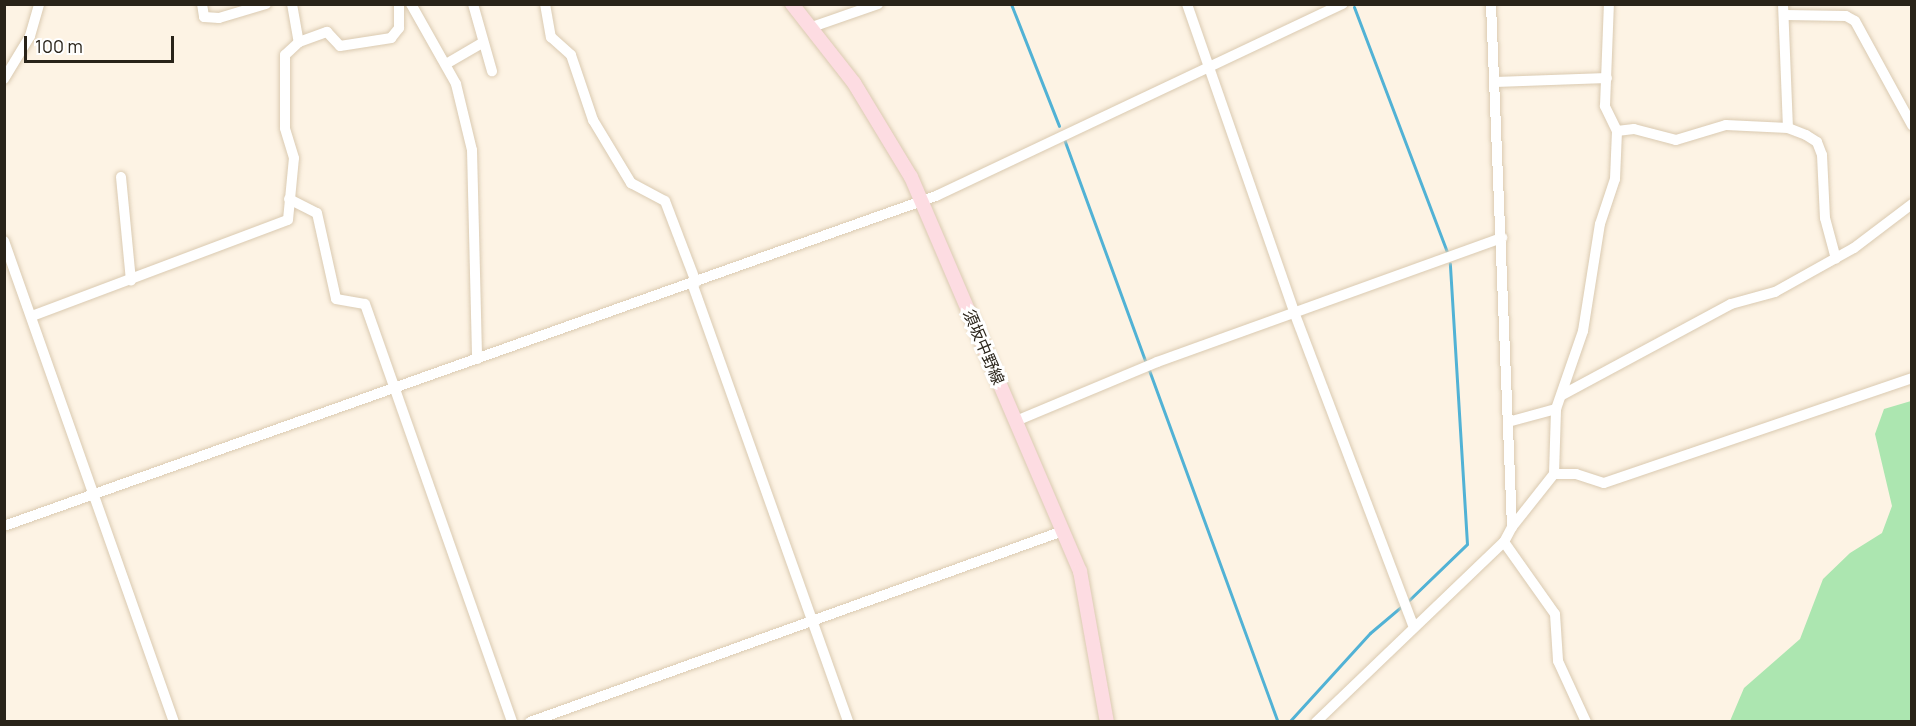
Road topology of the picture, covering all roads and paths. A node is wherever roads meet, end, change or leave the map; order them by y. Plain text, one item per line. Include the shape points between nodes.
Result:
1 (39, 4) edge
2 (202, 4) edge
3 (266, 4) edge
4 (292, 4) edge
5 (399, 4) edge
6 (411, 4) edge
7 (473, 4) edge
8 (545, 4) edge
9 (792, 4) edge
10 (878, 4) edge
11 (1187, 4) edge
12 (1343, 4) edge
13 (1491, 4) edge
14 (1609, 4) edge
15 (1785, 10) edge
16 (812, 27) junction
17 (299, 42) junction
18 (482, 43) junction
19 (446, 64) junction
20 (1209, 69) junction
21 (492, 71) dead end
22 (1607, 78) junction
23 (4, 80) edge
24 (1495, 82) junction
25 (1911, 125) edge
26 (1788, 128) junction
27 (1617, 131) junction
28 (121, 177) dead end
29 (289, 199) junction
30 (921, 201) junction
31 (1911, 204) edge
32 (1502, 238) junction
33 (4, 241) edge
34 (1836, 258) junction
35 (131, 280) junction
36 (694, 283) junction
37 (1294, 312) junction
38 (32, 316) junction
39 (477, 359) junction
40 (1911, 378) edge
41 (395, 388) junction
42 (1562, 395) junction
43 (1556, 409) junction
44 (1016, 421) junction
45 (1508, 422) junction
46 (1554, 474) junction
47 (92, 494) junction
48 (4, 526) edge
49 (1512, 527) junction
50 (1063, 531) junction
51 (1504, 542) junction
52 (813, 622) junction
53 (1413, 626) junction
54 (174, 722) edge
55 (512, 722) edge
56 (530, 722) edge
57 (848, 722) edge
58 (1107, 722) edge
59 (1316, 722) edge
60 (1586, 722) edge

1 - 23 street via 30,36
2 - 3 street via 204,17 219,18
4 - 17 street
5 - 17 street via 399,28 391,38 340,46 327,33
6 - 19 street
7 - 18 street
8 - 36 street via 551,37 571,55 593,120 631,183 665,201
9 - 16 main road, 須坂中野線
10 - 16 street
11 - 20 street
12 - 20 street
13 - 24 street
14 - 22 street
15 - 25 street via 1846,16 1855,21
15 - 26 street
16 - 30 main road, 須坂中野線 via 880,122
17 - 29 street via 285,55 285,128 294,158
18 - 19 street
18 - 21 street
19 - 39 street via 467,122 476,179
20 - 30 street
20 - 37 street
22 - 24 street
22 - 27 street via 1605,106
24 - 32 street
26 - 27 street via 1719,126 1676,140 1634,129
26 - 34 street via 1817,142 1824,167 1824,218
27 - 42 street via 1615,179 1600,224 1583,330
28 - 35 street
29 - 35 street via 288,220
29 - 41 street via 316,213 336,299 365,304
30 - 36 street
30 - 44 main road, 須坂中野線
31 - 34 street
32 - 37 street
32 - 45 street
33 - 38 street
34 - 42 street via 1775,292 1731,304
35 - 38 street
36 - 39 street
36 - 52 street
37 - 44 street
37 - 53 street
38 - 47 street
39 - 41 street
40 - 46 street via 1604,483 1576,474
41 - 47 street
41 - 55 street
42 - 43 street
43 - 45 street
43 - 46 street
44 - 50 main road, 須坂中野線
45 - 49 street
46 - 49 street
47 - 48 street
47 - 54 street
49 - 51 street
50 - 52 street
50 - 58 main road, 須坂中野線 via 1086,593
51 - 53 street
51 - 60 street via 1555,614 1558,661
52 - 56 street
52 - 57 street
53 - 59 street

